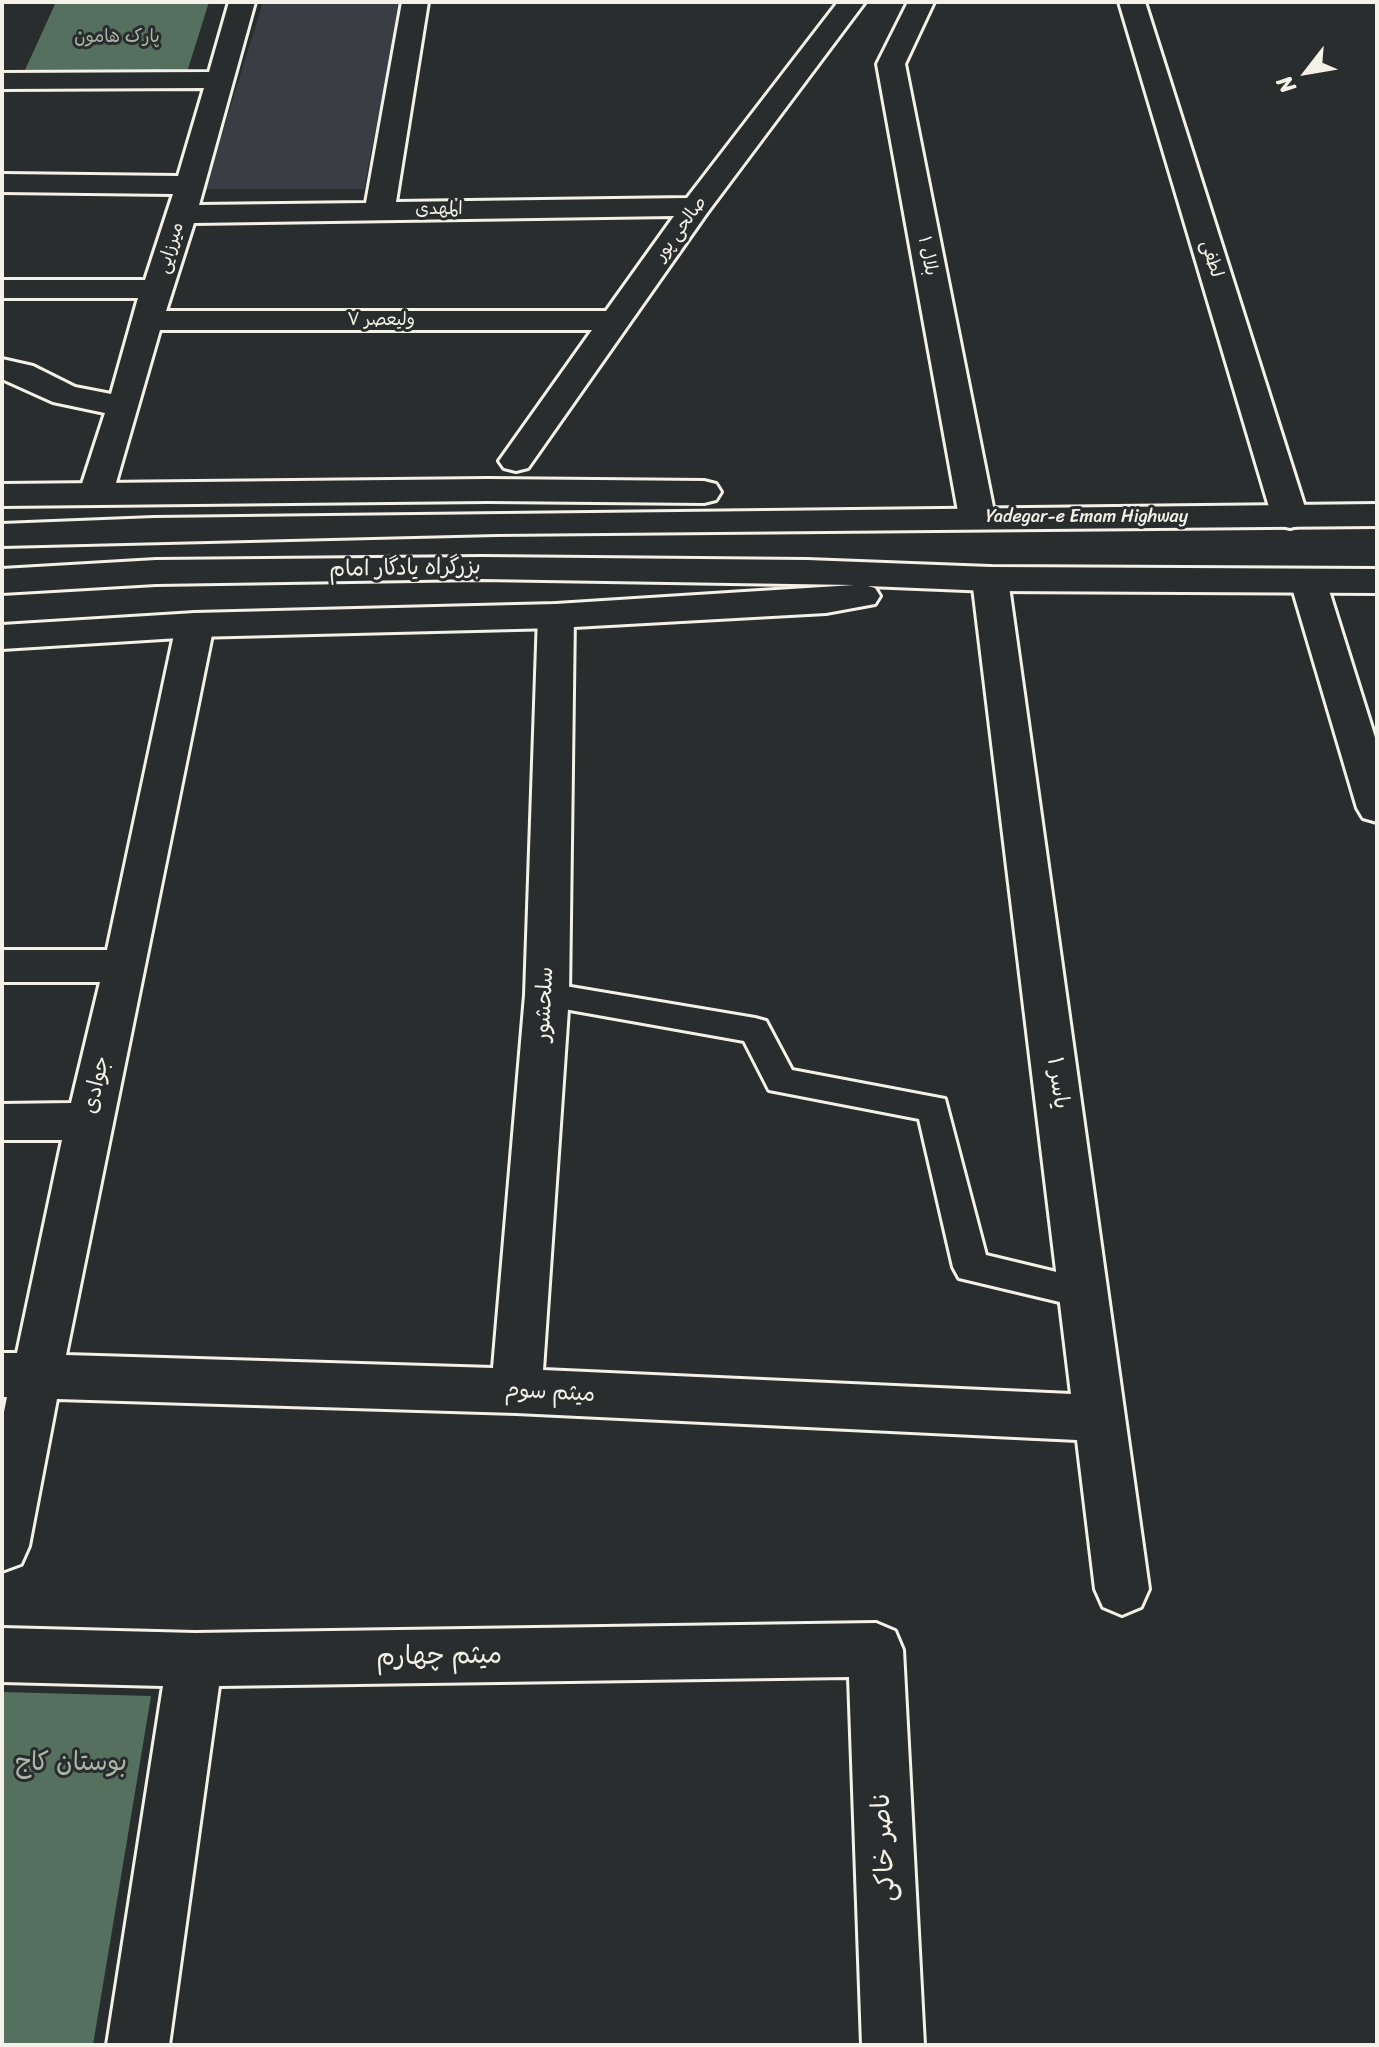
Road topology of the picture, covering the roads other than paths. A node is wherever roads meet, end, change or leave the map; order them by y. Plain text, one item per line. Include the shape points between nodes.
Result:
1 (242, 2) edge
2 (415, 2) edge
3 (852, 2) edge
4 (921, 2) edge
5 (1132, 2) edge
6 (221, 80) junction
7 (2, 81) edge
8 (2, 183) edge
9 (186, 199) junction
10 (696, 207) junction
11 (380, 210) junction
12 (2, 289) edge
13 (159, 289) junction
14 (147, 320) junction
15 (616, 321) junction
16 (2, 369) edge
17 (124, 407) junction
18 (516, 461) dead end
19 (96, 493) junction
20 (2, 495) edge
21 (1377, 515) edge
22 (977, 517) junction
23 (1290, 517) junction
24 (2, 535) edge
25 (990, 579) junction
26 (2, 581) edge
27 (1308, 581) junction
28 (1377, 581) edge
29 (556, 616) junction
30 (195, 625) junction
31 (2, 637) edge
32 (1377, 808) edge
33 (2, 966) edge
34 (125, 966) junction
35 (547, 995) junction
36 (89, 1121) junction
37 (2, 1122) edge
38 (1085, 1293) junction
39 (19, 1375) edge
40 (516, 1391) junction
41 (1097, 1418) junction
42 (2, 1546) edge
43 (1122, 1589) dead end
44 (876, 1650) joint
45 (2, 1655) edge
46 (195, 1660) junction
47 (138, 2045) edge
48 (893, 2045) edge

1 - 6 main road, میرزایی
2 - 11 main road
3 - 10 main road, صالحی پور
4 - 22 main road, بلال ۱ via 891,64
5 - 23 main road, لطفی
6 - 7 main road
6 - 9 main road, میرزایی
8 - 9 main road, المهدی
9 - 11 main road, المهدی
9 - 13 main road, میرزایی
10 - 11 main road, المهدی
10 - 15 main road, صالحی پور
12 - 13 main road
13 - 14 main road, میرزایی
14 - 15 main road, ولیعصر ۷
14 - 17 main road, میرزایی
15 - 18 main road, صالحی پور
16 - 17 main road via 65,395
17 - 19 main road, میرزایی
19 - 20 main road
19 - 22 main road via 791,492
21 - 23 main road, Yadegar-e Emam Highway
22 - 23 main road, Yadegar-e Emam Highway
22 - 24 main road, Yadegar-e Emam Highway
25 - 26 main road via 482,568 156,572
25 - 27 main road
25 - 29 main road via 826,601
25 - 38 main road, یاسر ۱
27 - 28 main road
27 - 32 main road
29 - 30 main road
29 - 35 main road, سلحشور
30 - 31 main road
30 - 34 main road, جوادی
33 - 34 main road
34 - 36 main road, جوادی
35 - 38 lane via 755,1030 781,1081 933,1108 971,1267
35 - 40 main road, سلحشور
36 - 37 main road
36 - 39 main road, جوادی
38 - 41 main road, یاسر ۱
39 - 40 main road, میثم سوم
39 - 42 main road, جوادی
40 - 41 main road, میثم سوم
41 - 43 main road, یاسر ۱
44 - 46 main road, میثم چهارم
44 - 48 main road, ناصر خاکی
45 - 46 main road, میثم چهارم
46 - 47 main road

